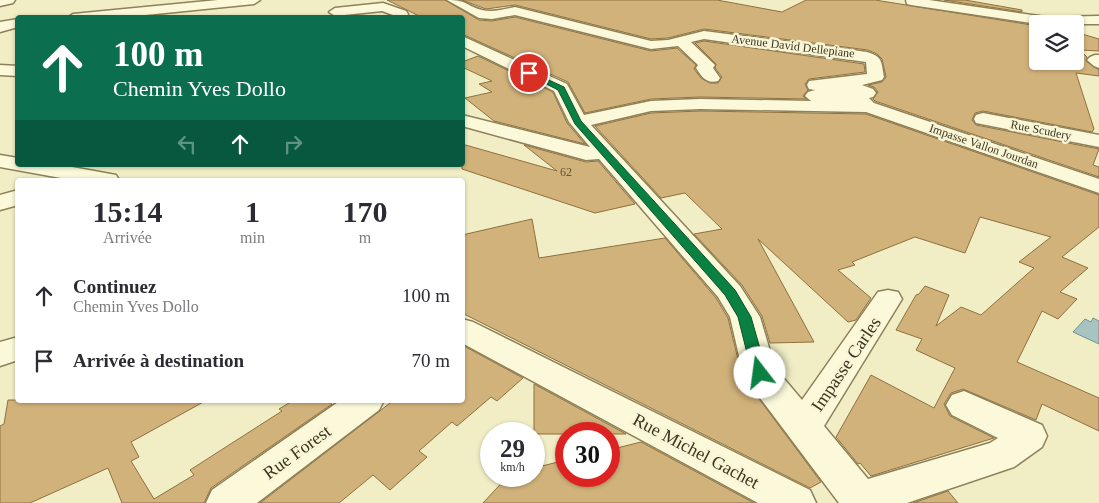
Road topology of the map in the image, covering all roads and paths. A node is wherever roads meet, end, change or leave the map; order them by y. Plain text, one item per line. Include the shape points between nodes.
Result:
1 (9, 0) edge
2 (254, 0) edge
3 (328, 0) edge
4 (453, 0) edge
5 (501, 0) edge
6 (910, 1) edge
7 (0, 2) edge
8 (515, 11) junction
9 (402, 14) dead end
10 (103, 15) edge
11 (337, 15) edge
12 (1029, 18) edge
13 (1099, 20) edge
14 (1084, 22) edge
15 (15, 23) edge
16 (0, 28) edge
17 (1084, 28) edge
18 (1099, 33) edge
19 (465, 41) edge
20 (682, 42) junction
21 (0, 70) edge
22 (15, 70) edge
23 (712, 78) dead end
24 (868, 107) junction
25 (983, 119) dead end
26 (465, 121) edge
27 (578, 122) junction
28 (1099, 141) edge
29 (979, 145) junction
30 (604, 152) junction
31 (0, 161) edge
32 (15, 164) edge
33 (33, 167) edge
34 (1069, 168) dead end
35 (71, 177) edge
36 (1099, 186) edge
37 (15, 198) edge
38 (0, 203) edge
39 (888, 299) dead end
40 (465, 330) edge
41 (15, 349) edge
42 (0, 354) edge
43 (363, 403) edge
44 (964, 405) dead end
45 (803, 428) junction
46 (862, 501) edge
47 (226, 503) edge
48 (796, 503) edge

1 - 7 street
2 - 10 street
3 - 11 street
4 - 8 street, Avenue David Dellepiane via 484,15
5 - 8 street via 516,8
6 - 12 street
8 - 20 street, Avenue David Dellepiane via 651,45
9 - 11 street via 383,7
13 - 14 street
15 - 16 street
17 - 18 street
19 - 27 street via 561,88
20 - 23 street via 707,66 704,68
20 - 24 street, Avenue David Dellepiane via 704,35 862,55 873,59 876,77 815,85 867,93 814,96 823,100 862,101
21 - 22 street
24 - 27 street via 651,106
24 - 29 street, Impasse Vallon Jourdan
25 - 28 street, Rue Scudery
26 - 30 street via 586,154
27 - 30 street
29 - 34 street
29 - 36 street, Impasse Vallon Jourdan
30 - 45 street via 730,292 745,317 760,373
31 - 32 street
33 - 35 street
37 - 38 street
39 - 45 street, Impasse Carles
40 - 48 street, Rue Michel Gachet
41 - 42 street
43 - 47 street, Rue Forest
44 - 46 street via 1029,436 1000,456
45 - 46 street

